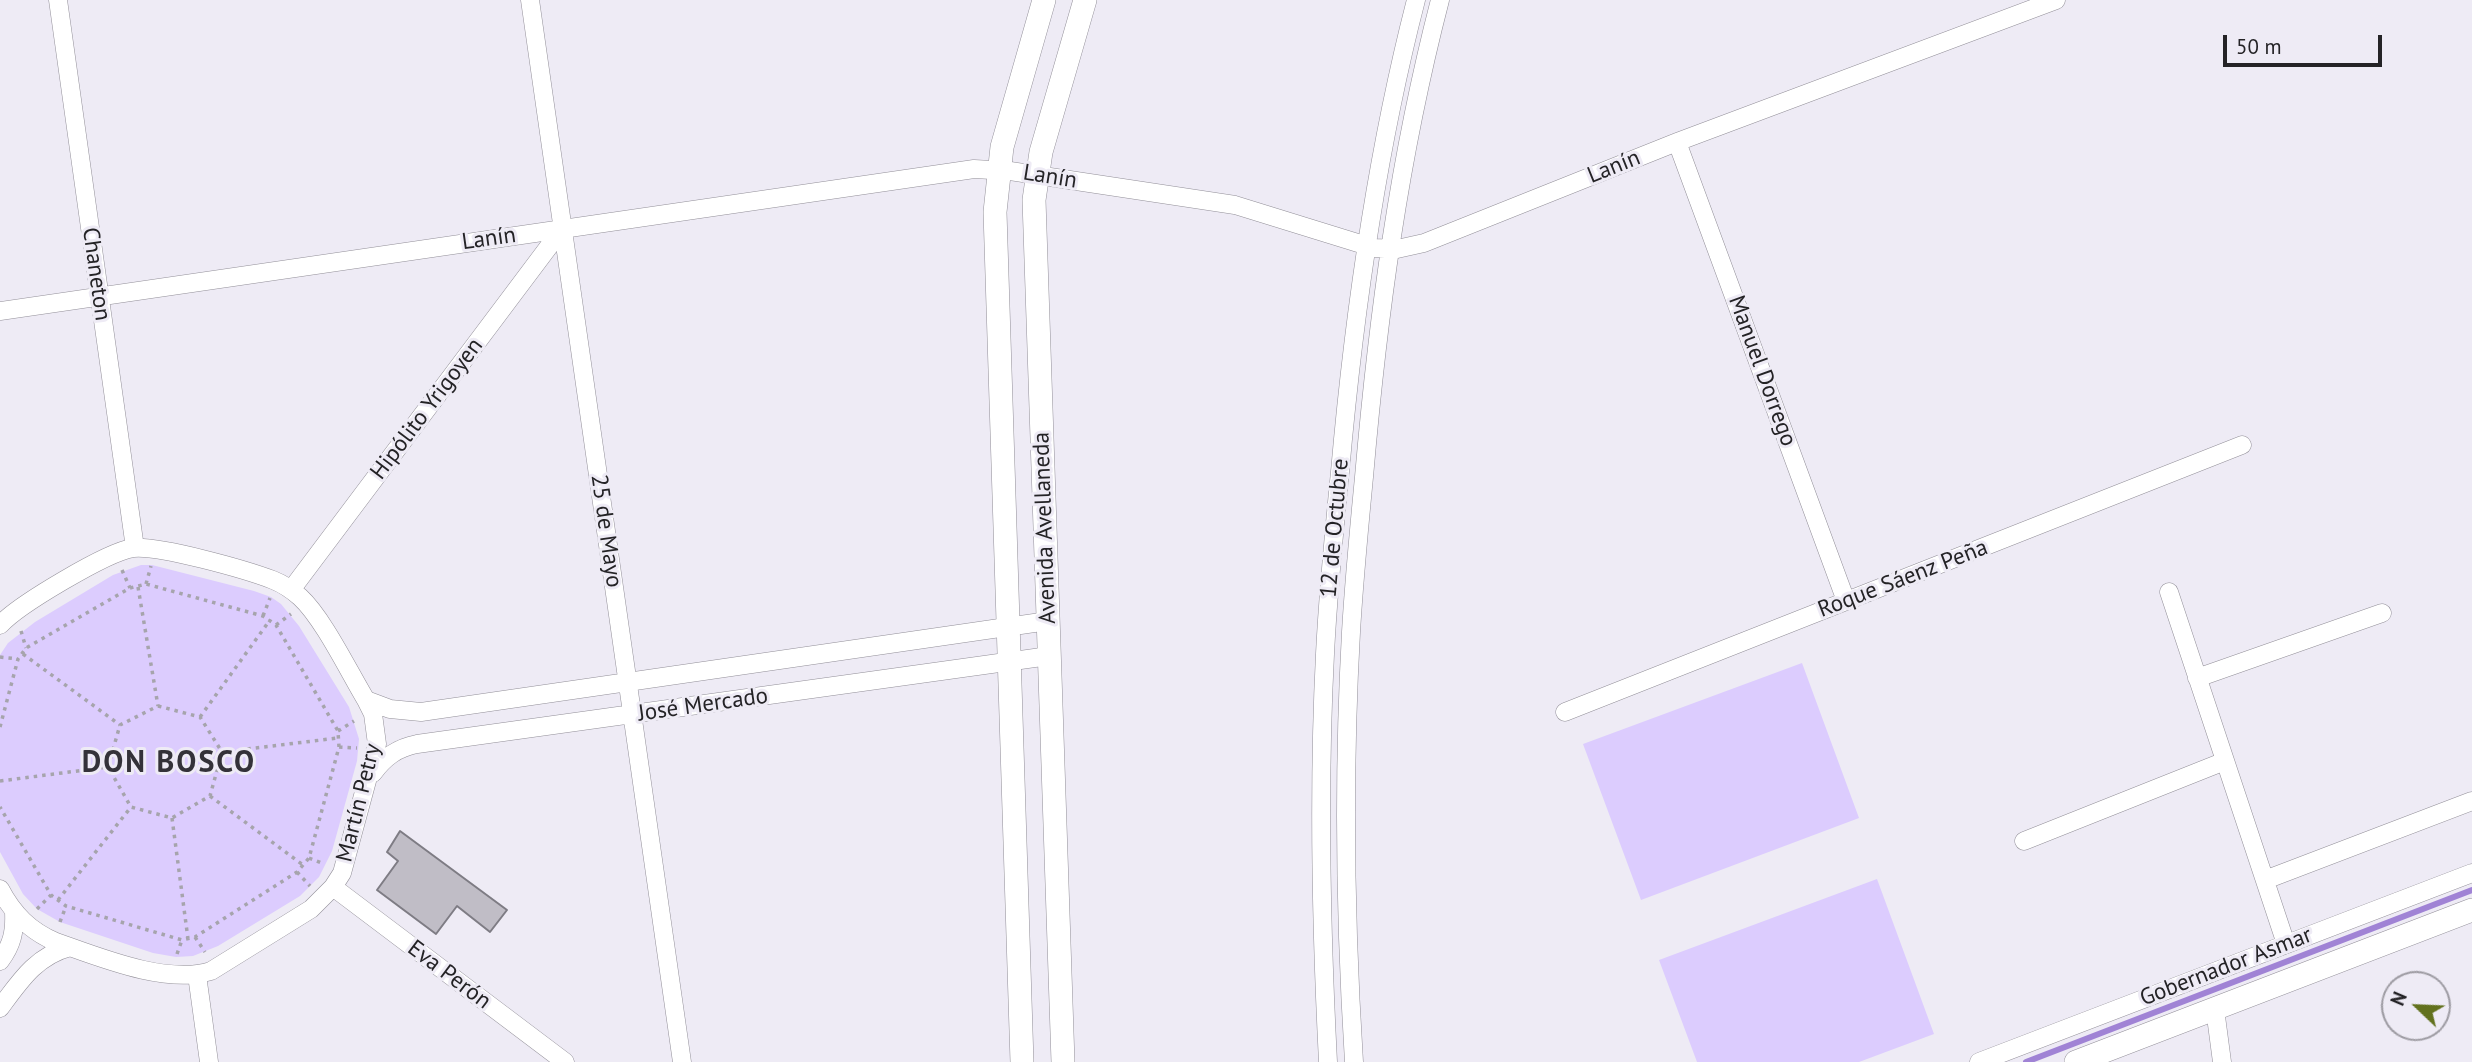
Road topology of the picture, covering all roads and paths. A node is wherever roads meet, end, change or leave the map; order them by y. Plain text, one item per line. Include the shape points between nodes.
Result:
1 (58, 0) edge
2 (530, 0) edge
3 (1044, 0) edge
4 (1085, 0) edge
5 (1416, 0) edge
6 (1440, 0) edge
7 (2056, 0) edge
8 (1677, 142) junction
9 (998, 169) junction
10 (1037, 175) junction
11 (562, 229) junction
12 (1366, 246) junction
13 (1389, 250) junction
14 (99, 296) junction
15 (0, 310) edge
16 (2242, 446) dead end
17 (135, 548) junction
18 (152, 565) dead end
19 (122, 570) dead end
20 (146, 584) junction
21 (138, 586) junction
22 (130, 588) junction
23 (291, 590) junction
24 (2169, 592) dead end
25 (271, 597) dead end
26 (1846, 601) junction
27 (0, 607) edge
28 (20, 608) junction
29 (2382, 613) dead end
30 (291, 614) dead end
31 (263, 616) junction
32 (270, 620) junction
33 (1048, 621) junction
34 (0, 625) edge
35 (276, 625) junction
36 (1007, 627) junction
37 (21, 631) dead end
38 (26, 648) junction
39 (23, 653) junction
40 (1049, 656) junction
41 (0, 657) edge
42 (18, 659) junction
43 (1008, 662) junction
44 (2197, 678) junction
45 (627, 682) junction
46 (366, 700) junction
47 (158, 706) junction
48 (1564, 712) dead end
49 (632, 715) junction
50 (200, 717) junction
51 (354, 721) dead end
52 (120, 725) junction
53 (0, 727) edge
54 (338, 731) junction
55 (338, 738) junction
56 (339, 747) junction
57 (359, 748) dead end
58 (222, 752) junction
59 (2225, 761) junction
60 (108, 767) junction
61 (369, 779) junction
62 (0, 781) edge
63 (210, 796) junction
64 (2472, 800) edge
65 (0, 807) edge
66 (131, 807) junction
67 (172, 818) junction
68 (2024, 841) dead end
69 (309, 858) junction
70 (303, 865) junction
71 (326, 865) dead end
72 (297, 872) junction
73 (2472, 873) edge
74 (2264, 880) junction
75 (310, 887) dead end
76 (333, 887) junction
77 (0, 889) edge
78 (51, 895) junction
79 (58, 900) junction
80 (66, 906) junction
81 (37, 909) dead end
82 (2472, 909) edge
83 (14, 912) junction
84 (60, 922) dead end
85 (195, 937) junction
86 (188, 939) junction
87 (182, 940) junction
88 (2286, 944) junction
89 (70, 947) junction
90 (205, 952) dead end
91 (176, 957) dead end
92 (0, 961) edge
93 (197, 975) junction
94 (0, 1008) edge
95 (2215, 1009) junction
96 (209, 1062) edge
97 (565, 1062) edge
98 (682, 1062) edge
99 (1022, 1062) edge
100 (1063, 1062) edge
101 (1328, 1062) edge
102 (1354, 1062) edge
103 (1979, 1062) edge
104 (2076, 1062) edge
105 (2222, 1062) edge

1 - 14 street, Chaneton
2 - 11 street, 25 de Mayo
3 - 9 street, Avenida Avellaneda
4 - 10 street, Avenida Avellaneda
5 - 12 street, 12 de Octubre via 1387,123
6 - 13 street, 12 de Octubre via 1408,138
7 - 8 street, Lanín
8 - 13 street, Lanín via 1424,243
8 - 26 street, Manuel Dorrego
9 - 10 street, Lanín
9 - 11 street, Lanín via 961,170
9 - 36 street, Avenida Avellaneda via 994,231
10 - 12 street, Lanín via 1247,208
10 - 33 street, Avenida Avellaneda via 1034,226
11 - 14 street, Lanín
11 - 23 street, Hipólito Yrigoyen
11 - 45 street, 25 de Mayo
12 - 13 street, Lanín
12 - 101 street, 12 de Octubre via 1348,381 1325,657 1322,832
13 - 102 street, 12 de Octubre via 1372,385 1349,661 1347,855
14 - 15 street, Lanín
14 - 17 street, Chaneton
16 - 26 street, Roque Sáenz Peña
17 - 23 street, Martín Petry via 161,550 260,576
17 - 28 street, Martín Petry via 107,556
18 - 20 path
19 - 22 path
20 - 21 path
20 - 31 path
21 - 22 path
21 - 47 path
22 - 38 path
23 - 46 street, Martín Petry via 313,612
24 - 44 street
25 - 31 path
26 - 48 street, Roque Sáenz Peña
27 - 28 street
28 - 34 street, Martín Petry
29 - 44 street
30 - 35 path
31 - 32 path
32 - 35 path
32 - 50 path
33 - 36 street, José Mercado
33 - 40 street, Avenida Avellaneda
35 - 54 path
36 - 43 street, Avenida Avellaneda
36 - 45 street, José Mercado
37 - 38 path
38 - 39 path
39 - 42 path
39 - 52 path
40 - 43 street, José Mercado
40 - 100 street, Avenida Avellaneda
41 - 42 path
42 - 53 path
43 - 49 street, José Mercado
43 - 99 street, Avenida Avellaneda
44 - 59 street
45 - 46 street, José Mercado via 421,712 390,709
45 - 49 street, 25 de Mayo
46 - 61 street, Martín Petry via 377,744
47 - 50 path
47 - 52 path
49 - 61 street, José Mercado via 407,747 389,756
49 - 98 street, 25 de Mayo
50 - 58 path
51 - 54 path
52 - 60 path
54 - 55 path
55 - 56 path
55 - 58 path
56 - 57 path
56 - 69 path
58 - 63 path
59 - 68 street
59 - 74 street
60 - 62 path
60 - 66 path
61 - 76 street, Martín Petry via 342,873
63 - 67 path
63 - 70 path
64 - 74 street
65 - 78 path
66 - 67 path
66 - 79 path
67 - 86 path
69 - 70 path
69 - 71 path
70 - 72 path
72 - 75 path
72 - 85 path
73 - 88 street, Gobernador Asmar
74 - 88 street
76 - 93 street, Martín Petry via 300,916 224,964
76 - 97 street, Eva Perón
77 - 83 street, Martín Petry
78 - 79 path
78 - 81 path
79 - 80 path
80 - 84 path
80 - 87 path
82 - 95 street, Gobernador Asmar
83 - 89 street, Martín Petry via 40,935
83 - 92 street via 11,943
85 - 86 path
85 - 90 path
86 - 87 path
87 - 91 path
88 - 103 street, Gobernador Asmar
89 - 93 street, Martín Petry via 152,972
89 - 94 street via 51,953 32,967
93 - 96 street
95 - 104 street, Gobernador Asmar
95 - 105 street

